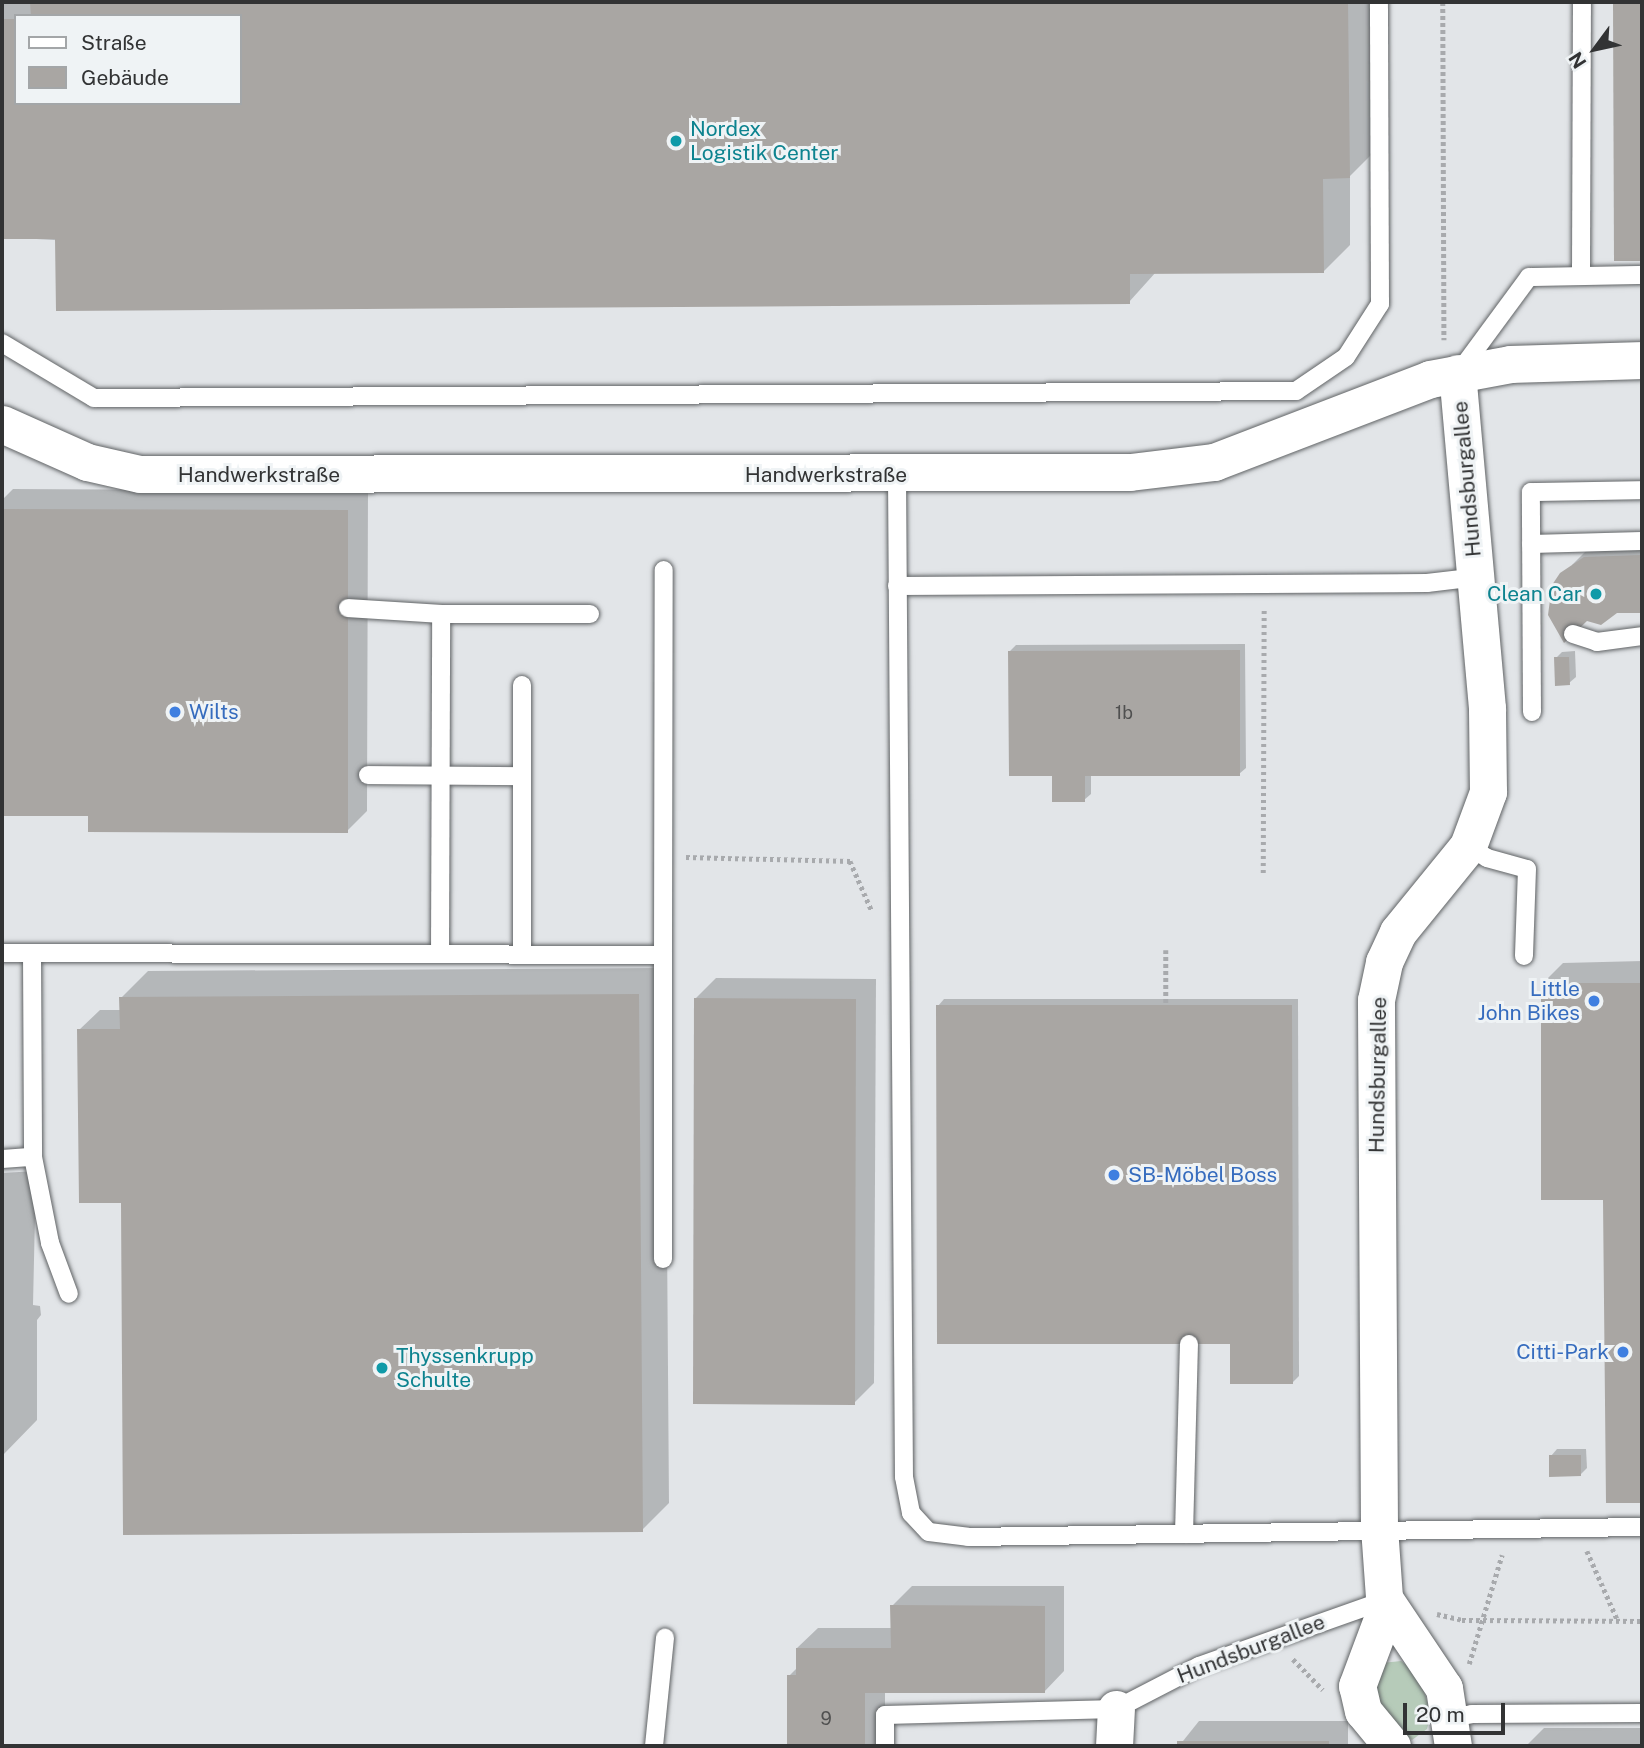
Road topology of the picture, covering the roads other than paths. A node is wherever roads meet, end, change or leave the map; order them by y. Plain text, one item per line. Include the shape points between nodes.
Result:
1 (1380, 2) edge
2 (1581, 2) edge
3 (1642, 275) edge
4 (1581, 276) junction
5 (2, 343) edge
6 (1642, 360) edge
7 (1457, 373) junction
8 (2, 424) edge
9 (897, 476) junction
10 (1642, 490) edge
11 (1642, 541) edge
12 (1531, 544) junction
13 (664, 570) dead end
14 (1477, 578) junction
15 (897, 586) junction
16 (348, 608) dead end
17 (441, 614) junction
18 (590, 614) dead end
19 (1573, 634) dead end
20 (1642, 636) edge
21 (522, 685) dead end
22 (1532, 712) dead end
23 (368, 775) dead end
24 (441, 775) junction
25 (522, 776) junction
26 (1468, 846) junction
27 (2, 953) edge
28 (32, 953) junction
29 (440, 954) junction
30 (522, 955) junction
31 (663, 956) junction
32 (1524, 956) dead end
33 (33, 1157) junction
34 (2, 1159) edge
35 (663, 1259) dead end
36 (69, 1294) dead end
37 (1189, 1344) dead end
38 (1642, 1527) edge
39 (1378, 1528) junction
40 (1184, 1534) junction
41 (1385, 1600) junction
42 (664, 1637) dead end
43 (1115, 1709) junction
44 (1642, 1713) edge
45 (1459, 1726) edge
46 (654, 1746) edge
47 (885, 1746) edge
48 (1114, 1746) edge
49 (1392, 1746) edge

1 - 5 lane via 1380,304 1346,356 1296,391 94,398
2 - 4 lane
3 - 4 lane
4 - 7 lane via 1529,277
6 - 7 street, Handwerkstraße via 1523,363
7 - 9 street, Handwerkstraße via 1390,391 1214,462 1130,472
7 - 14 street, Hundsburgallee
8 - 9 street, Handwerkstraße via 87,462 140,474
9 - 15 lane
10 - 12 lane via 1531,492
11 - 12 lane
12 - 22 lane
13 - 31 lane
14 - 15 lane via 1427,583
14 - 26 street, Hundsburgallee via 1488,792
15 - 40 lane via 904,1477 911,1513 929,1532 968,1536
16 - 17 lane
17 - 18 lane
17 - 24 lane
19 - 20 lane via 1597,642
21 - 25 lane
23 - 24 lane
24 - 25 lane
24 - 29 lane
25 - 30 lane
26 - 32 lane via 1487,858 1527,869
26 - 39 street, Hundsburgallee via 1398,932 1384,962 1377,1000
27 - 28 lane
28 - 29 lane
28 - 33 lane
29 - 30 lane
30 - 31 lane
31 - 35 lane
33 - 34 lane
33 - 36 lane via 50,1242
37 - 40 lane
38 - 39 lane
39 - 40 lane
39 - 41 street, Hundsburgallee
41 - 43 lane, Hundsburgallee via 1199,1666
41 - 45 street, Hundsburgallee via 1440,1680
41 - 49 street, Hundsburgallee via 1380,1633 1359,1671 1357,1686 1363,1711
42 - 46 lane
43 - 47 lane via 885,1715
43 - 48 street
44 - 45 lane

